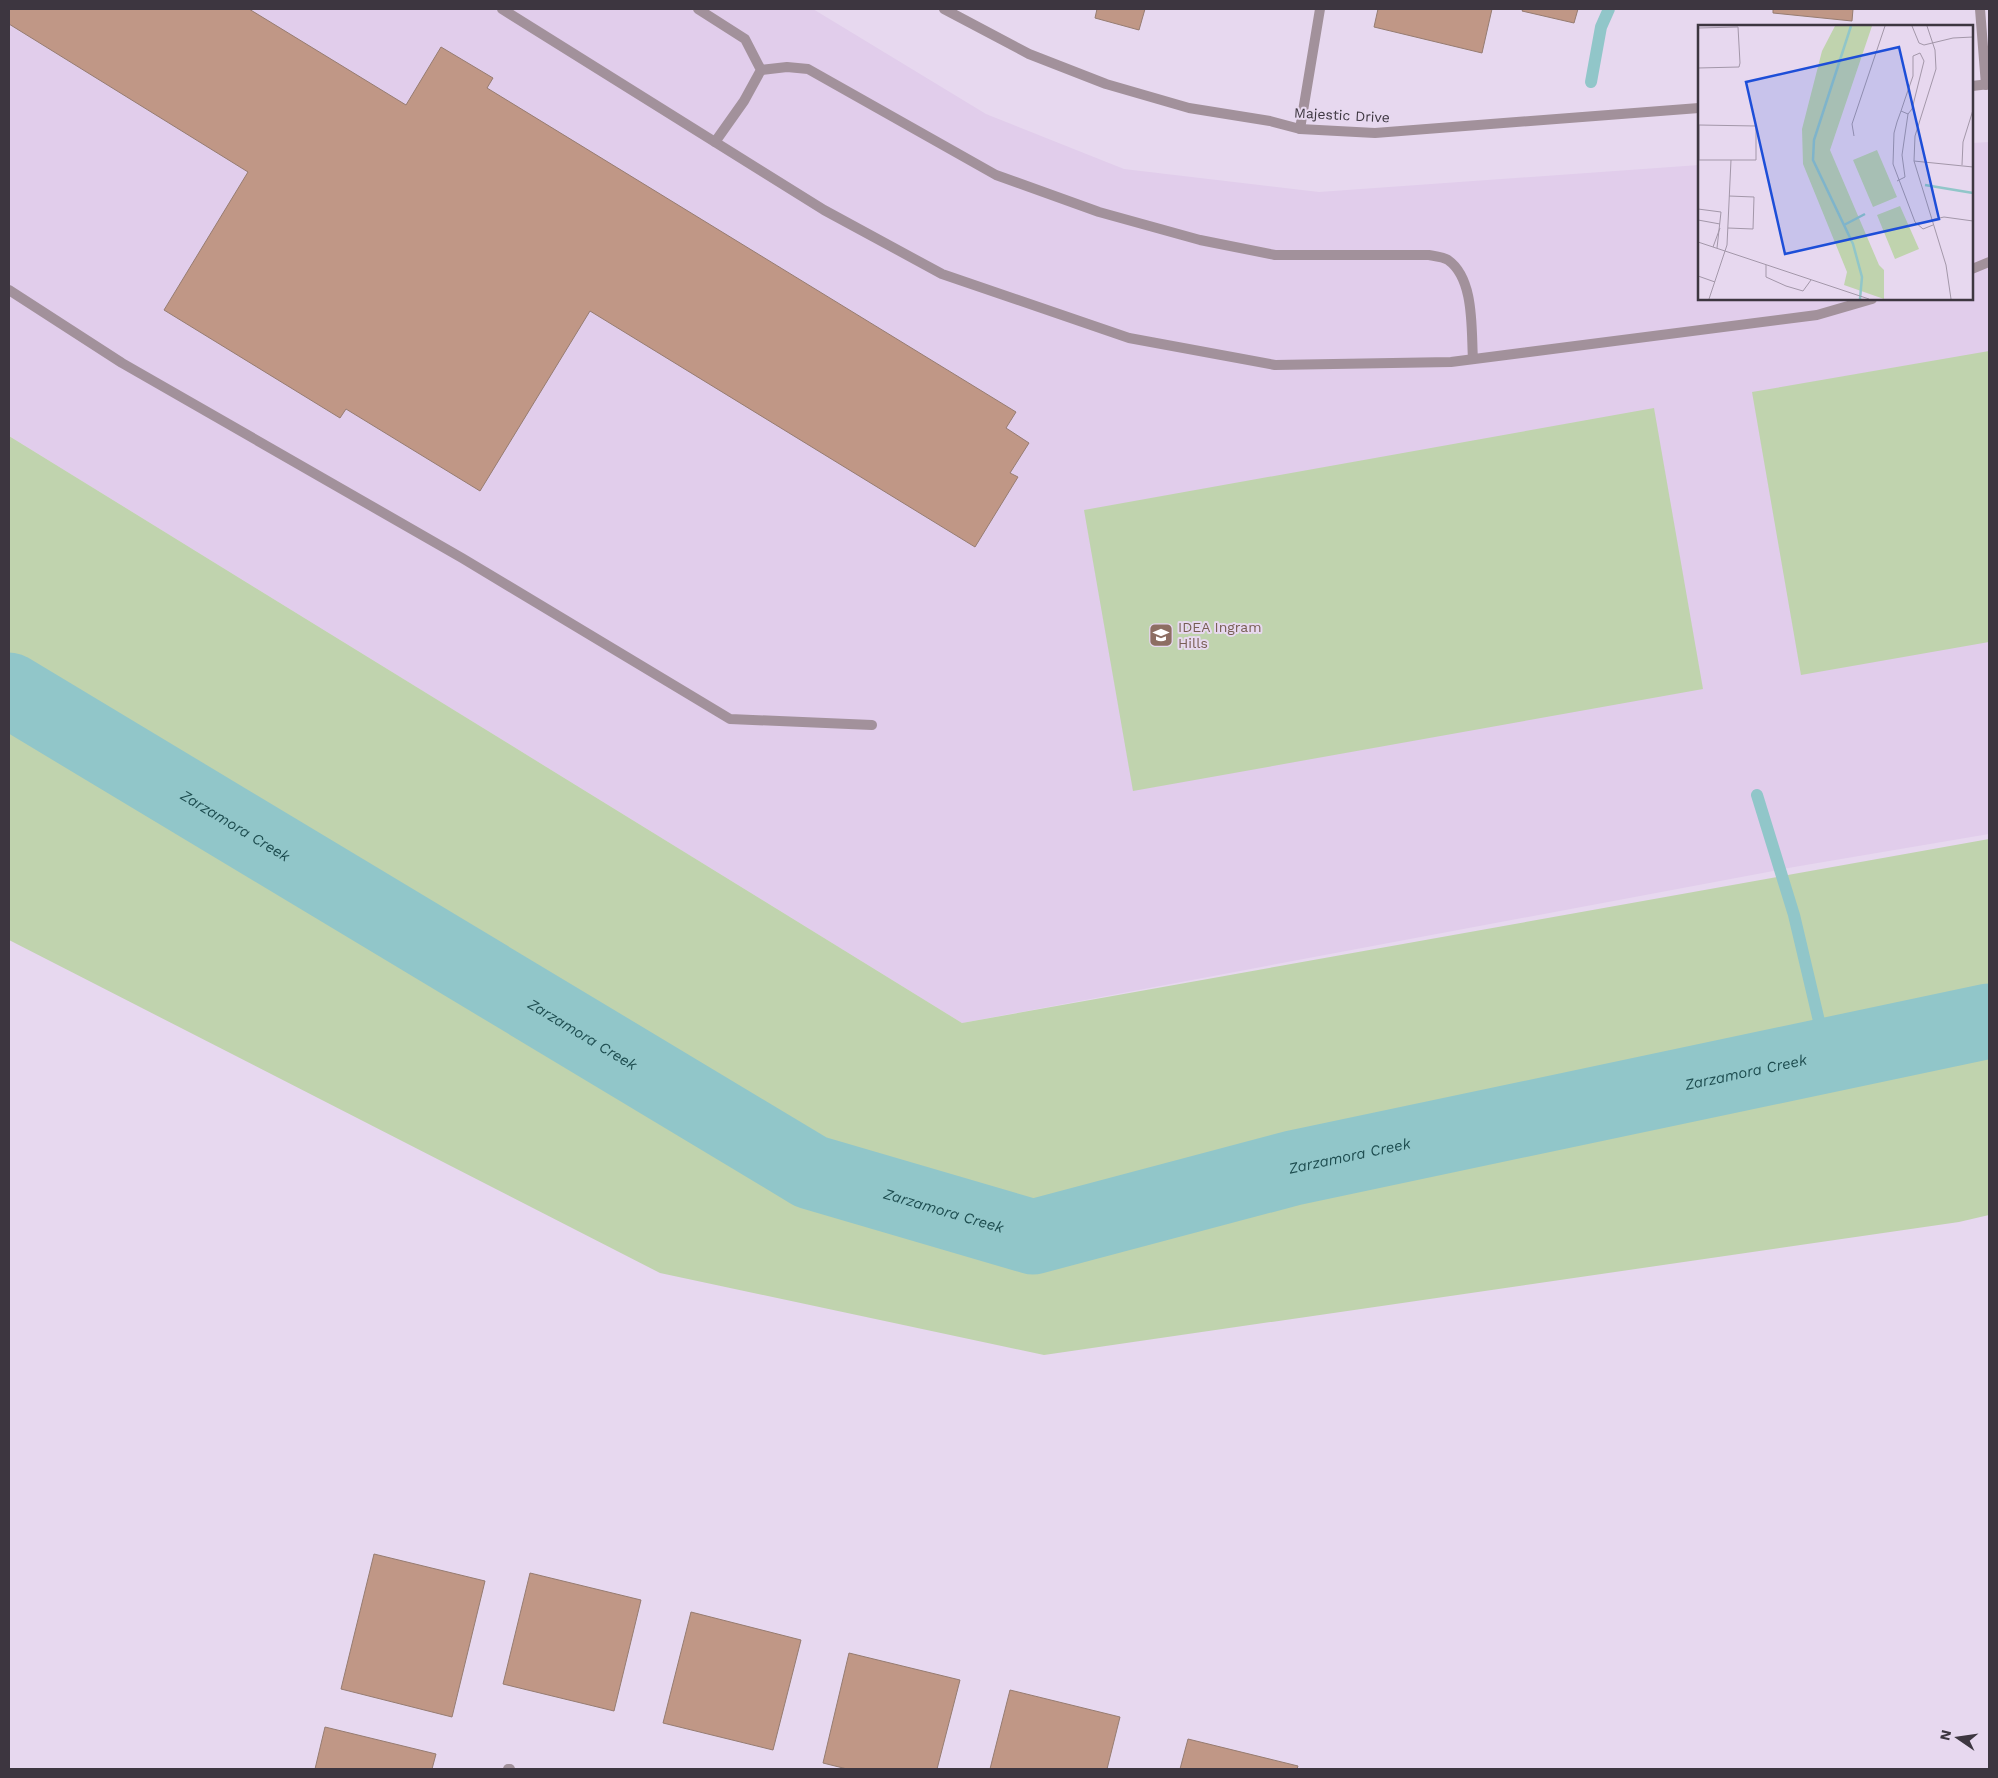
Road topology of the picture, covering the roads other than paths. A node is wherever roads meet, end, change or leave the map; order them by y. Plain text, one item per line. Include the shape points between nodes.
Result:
1 (502, 9) edge
2 (698, 9) edge
3 (944, 9) edge
4 (1320, 9) edge
5 (1980, 9) edge
6 (762, 70) junction
7 (1988, 84) edge
8 (1973, 86) edge
9 (1698, 108) edge
10 (1300, 129) junction
11 (715, 142) junction
12 (1989, 262) edge
13 (1973, 269) edge
14 (9, 290) edge
15 (1869, 300) edge
16 (1473, 359) junction
17 (872, 725) dead end

1 - 11 street
2 - 6 street via 745,39
3 - 10 street, Majestic Drive via 1029,54 1106,84 1189,108
4 - 10 street
5 - 7 street
6 - 11 street
6 - 16 street via 808,69 996,175 1099,212 1200,240 1275,255 1429,255 1447,259 1460,274 1468,294
7 - 8 street
9 - 10 street, Majestic Drive via 1375,133
11 - 16 street via 824,210 942,274 1129,338 1275,365
12 - 13 street
14 - 17 street via 122,363 462,558 730,718
15 - 16 street via 1817,315

